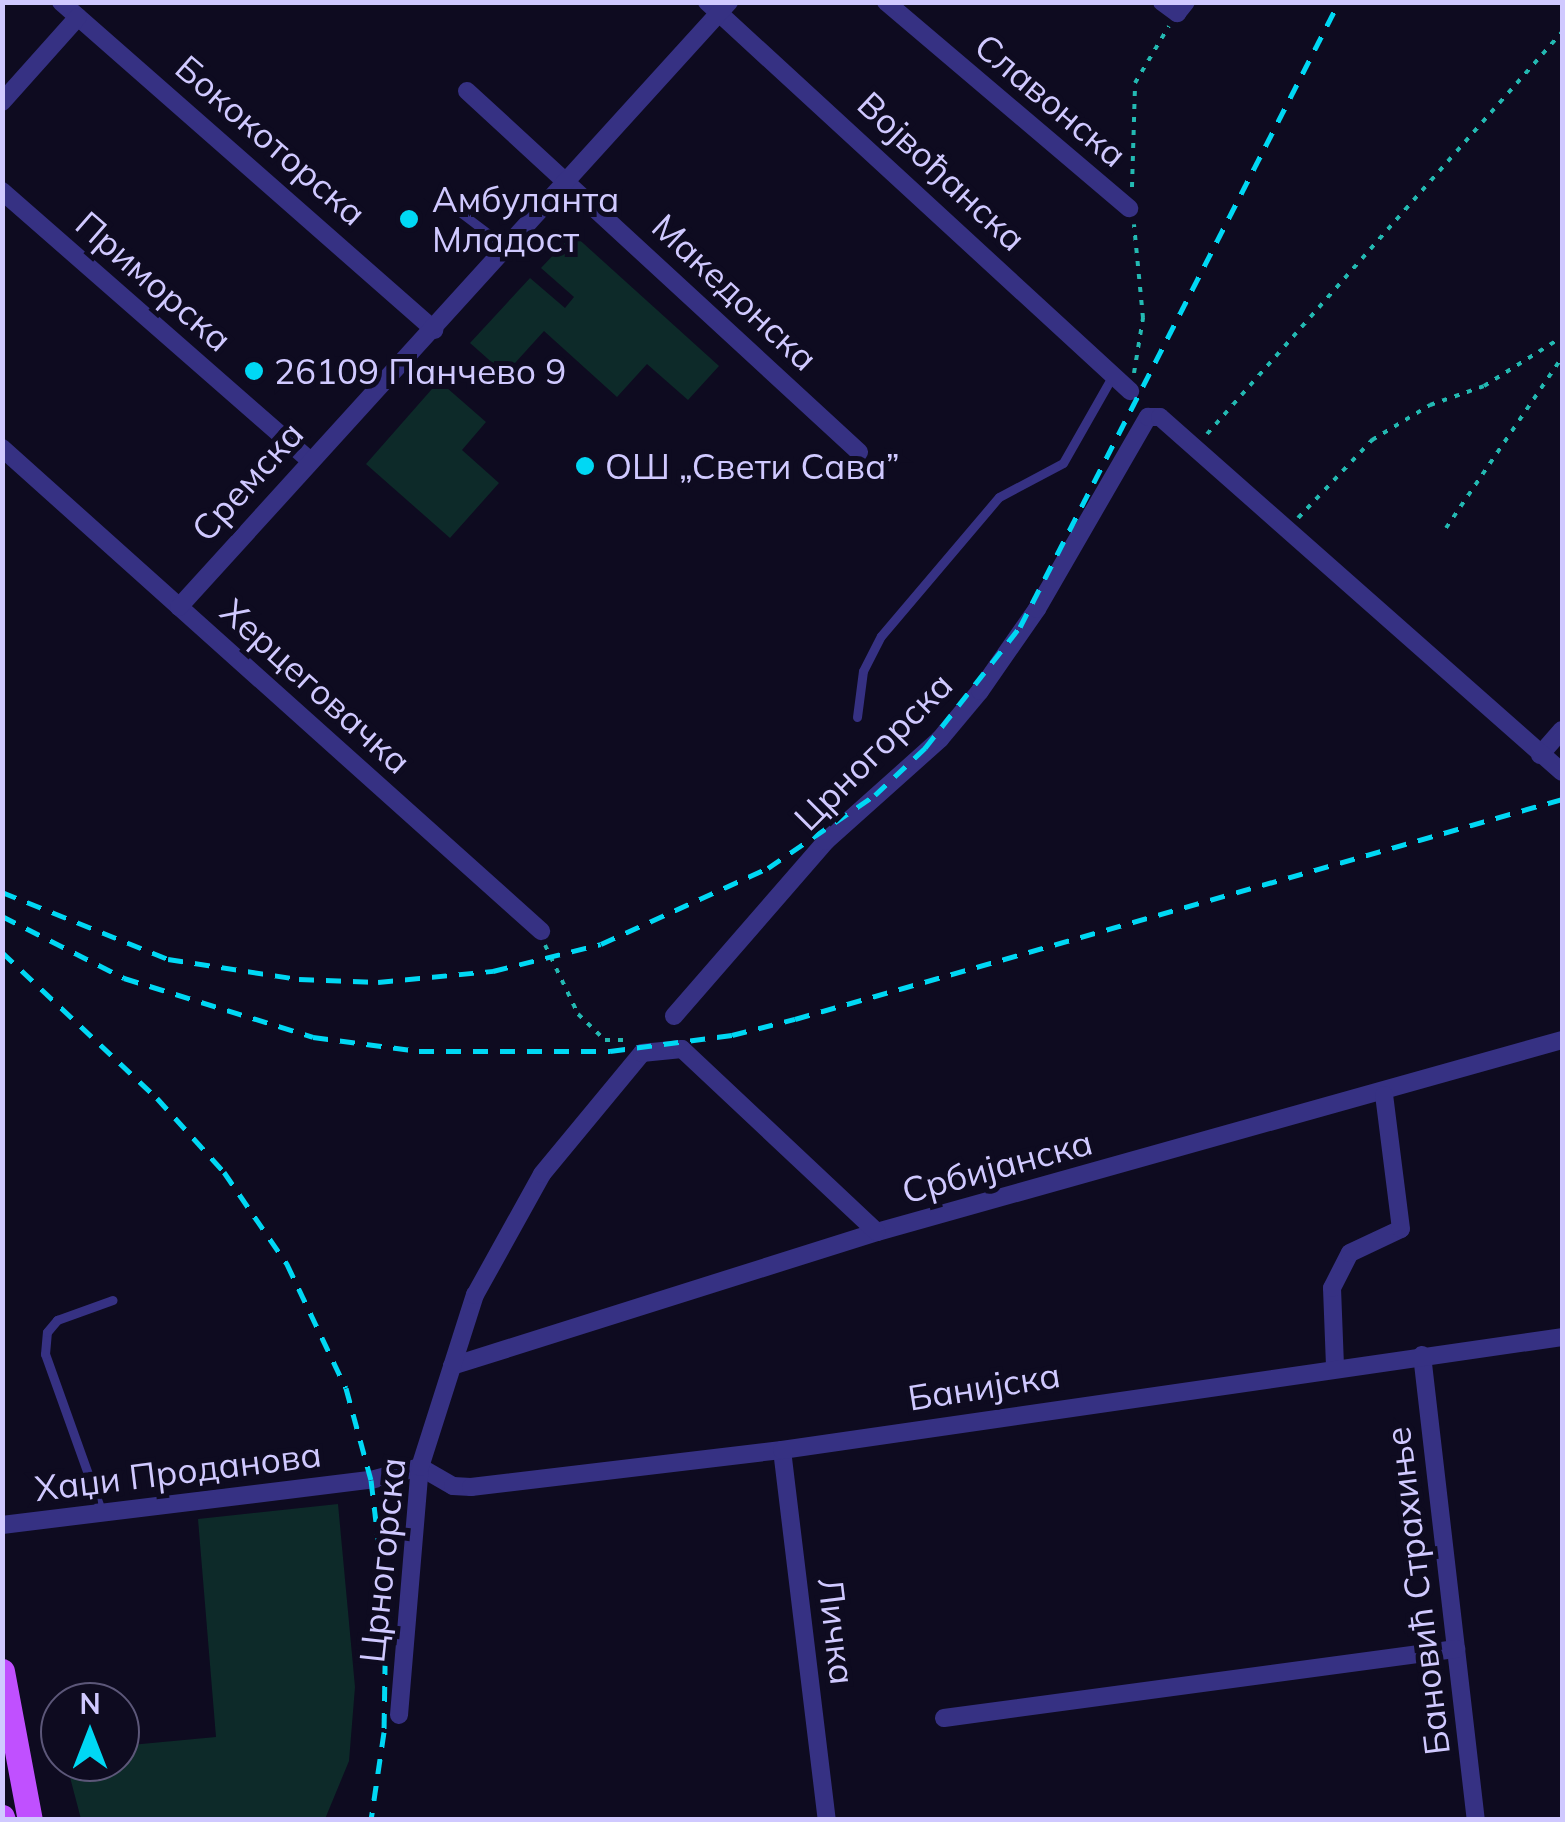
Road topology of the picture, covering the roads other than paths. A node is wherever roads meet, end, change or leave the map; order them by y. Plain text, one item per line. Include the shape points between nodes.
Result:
1 (61, 2) edge
2 (707, 2) edge
3 (886, 2) edge
4 (725, 10) edge
5 (78, 17) junction
6 (466, 91) dead end
7 (2, 102) edge
8 (563, 185) junction
9 (2, 191) edge
10 (444, 200) dead end
11 (1129, 208) dead end
12 (507, 247) junction
13 (435, 330) junction
14 (1115, 373) junction
15 (1130, 391) dead end
16 (2, 448) edge
17 (859, 452) dead end
18 (308, 459) junction
19 (179, 607) junction
20 (857, 717) dead end
21 (1562, 730) edge
22 (1540, 755) junction
23 (1562, 772) edge
24 (541, 930) road end
25 (674, 1016) dead end
26 (1562, 1040) edge
27 (1384, 1095) junction
28 (877, 1232) junction
29 (113, 1300) dead end
30 (1562, 1337) edge
31 (1422, 1355) junction
32 (452, 1366) junction
33 (1335, 1366) junction
34 (782, 1450) junction
35 (420, 1467) junction
36 (102, 1513) junction
37 (2, 1525) edge
38 (1456, 1649) junction
39 (2, 1671) edge
40 (399, 1715) dead end
41 (944, 1718) dead end
42 (30, 1820) edge
43 (827, 1820) edge
44 (1476, 1820) edge

1 - 5 street, Бококоторска
2 - 4 street, Војвођанска
3 - 11 street, Славонска
4 - 8 street, Сремска via 706,23
4 - 14 street, Војвођанска
5 - 7 street
5 - 13 street, Бококоторска
6 - 8 street, Македонска
8 - 12 street, Сремска
8 - 17 street, Македонска
9 - 18 street, Приморска
10 - 12 lane
12 - 13 street, Сремска
13 - 18 street, Сремска
14 - 15 street, Војвођанска
14 - 20 lane via 1062,463 998,497 881,636 863,671
16 - 19 street, Херцеговачка
18 - 19 street, Сремска
19 - 24 street, Херцеговачка
21 - 22 street
22 - 23 street
22 - 25 street, Црногорска via 1156,415 1138,425 1046,594 980,691 926,752 826,841
26 - 27 street, Србијанска
27 - 28 street, Србијанска
27 - 33 street via 1401,1229 1350,1253 1332,1288
28 - 32 street, Србијанска
28 - 32 street, Црногорска via 682,1049 640,1046 503,1236
29 - 36 lane via 57,1320 47,1332 45,1354
30 - 31 street, Банијска
31 - 33 street, Банијска
31 - 38 street, Бановић Страхиње
32 - 35 street, Црногорска
33 - 34 street, Банијска
34 - 35 street, Банијска via 471,1487 453,1486
34 - 43 street, Личка
35 - 36 street, Хаџи Проданова via 371,1480
35 - 40 street, Црногорска
36 - 37 street, Хаџи Проданова
38 - 41 street
38 - 44 street, Бановић Страхиње
39 - 42 main road

